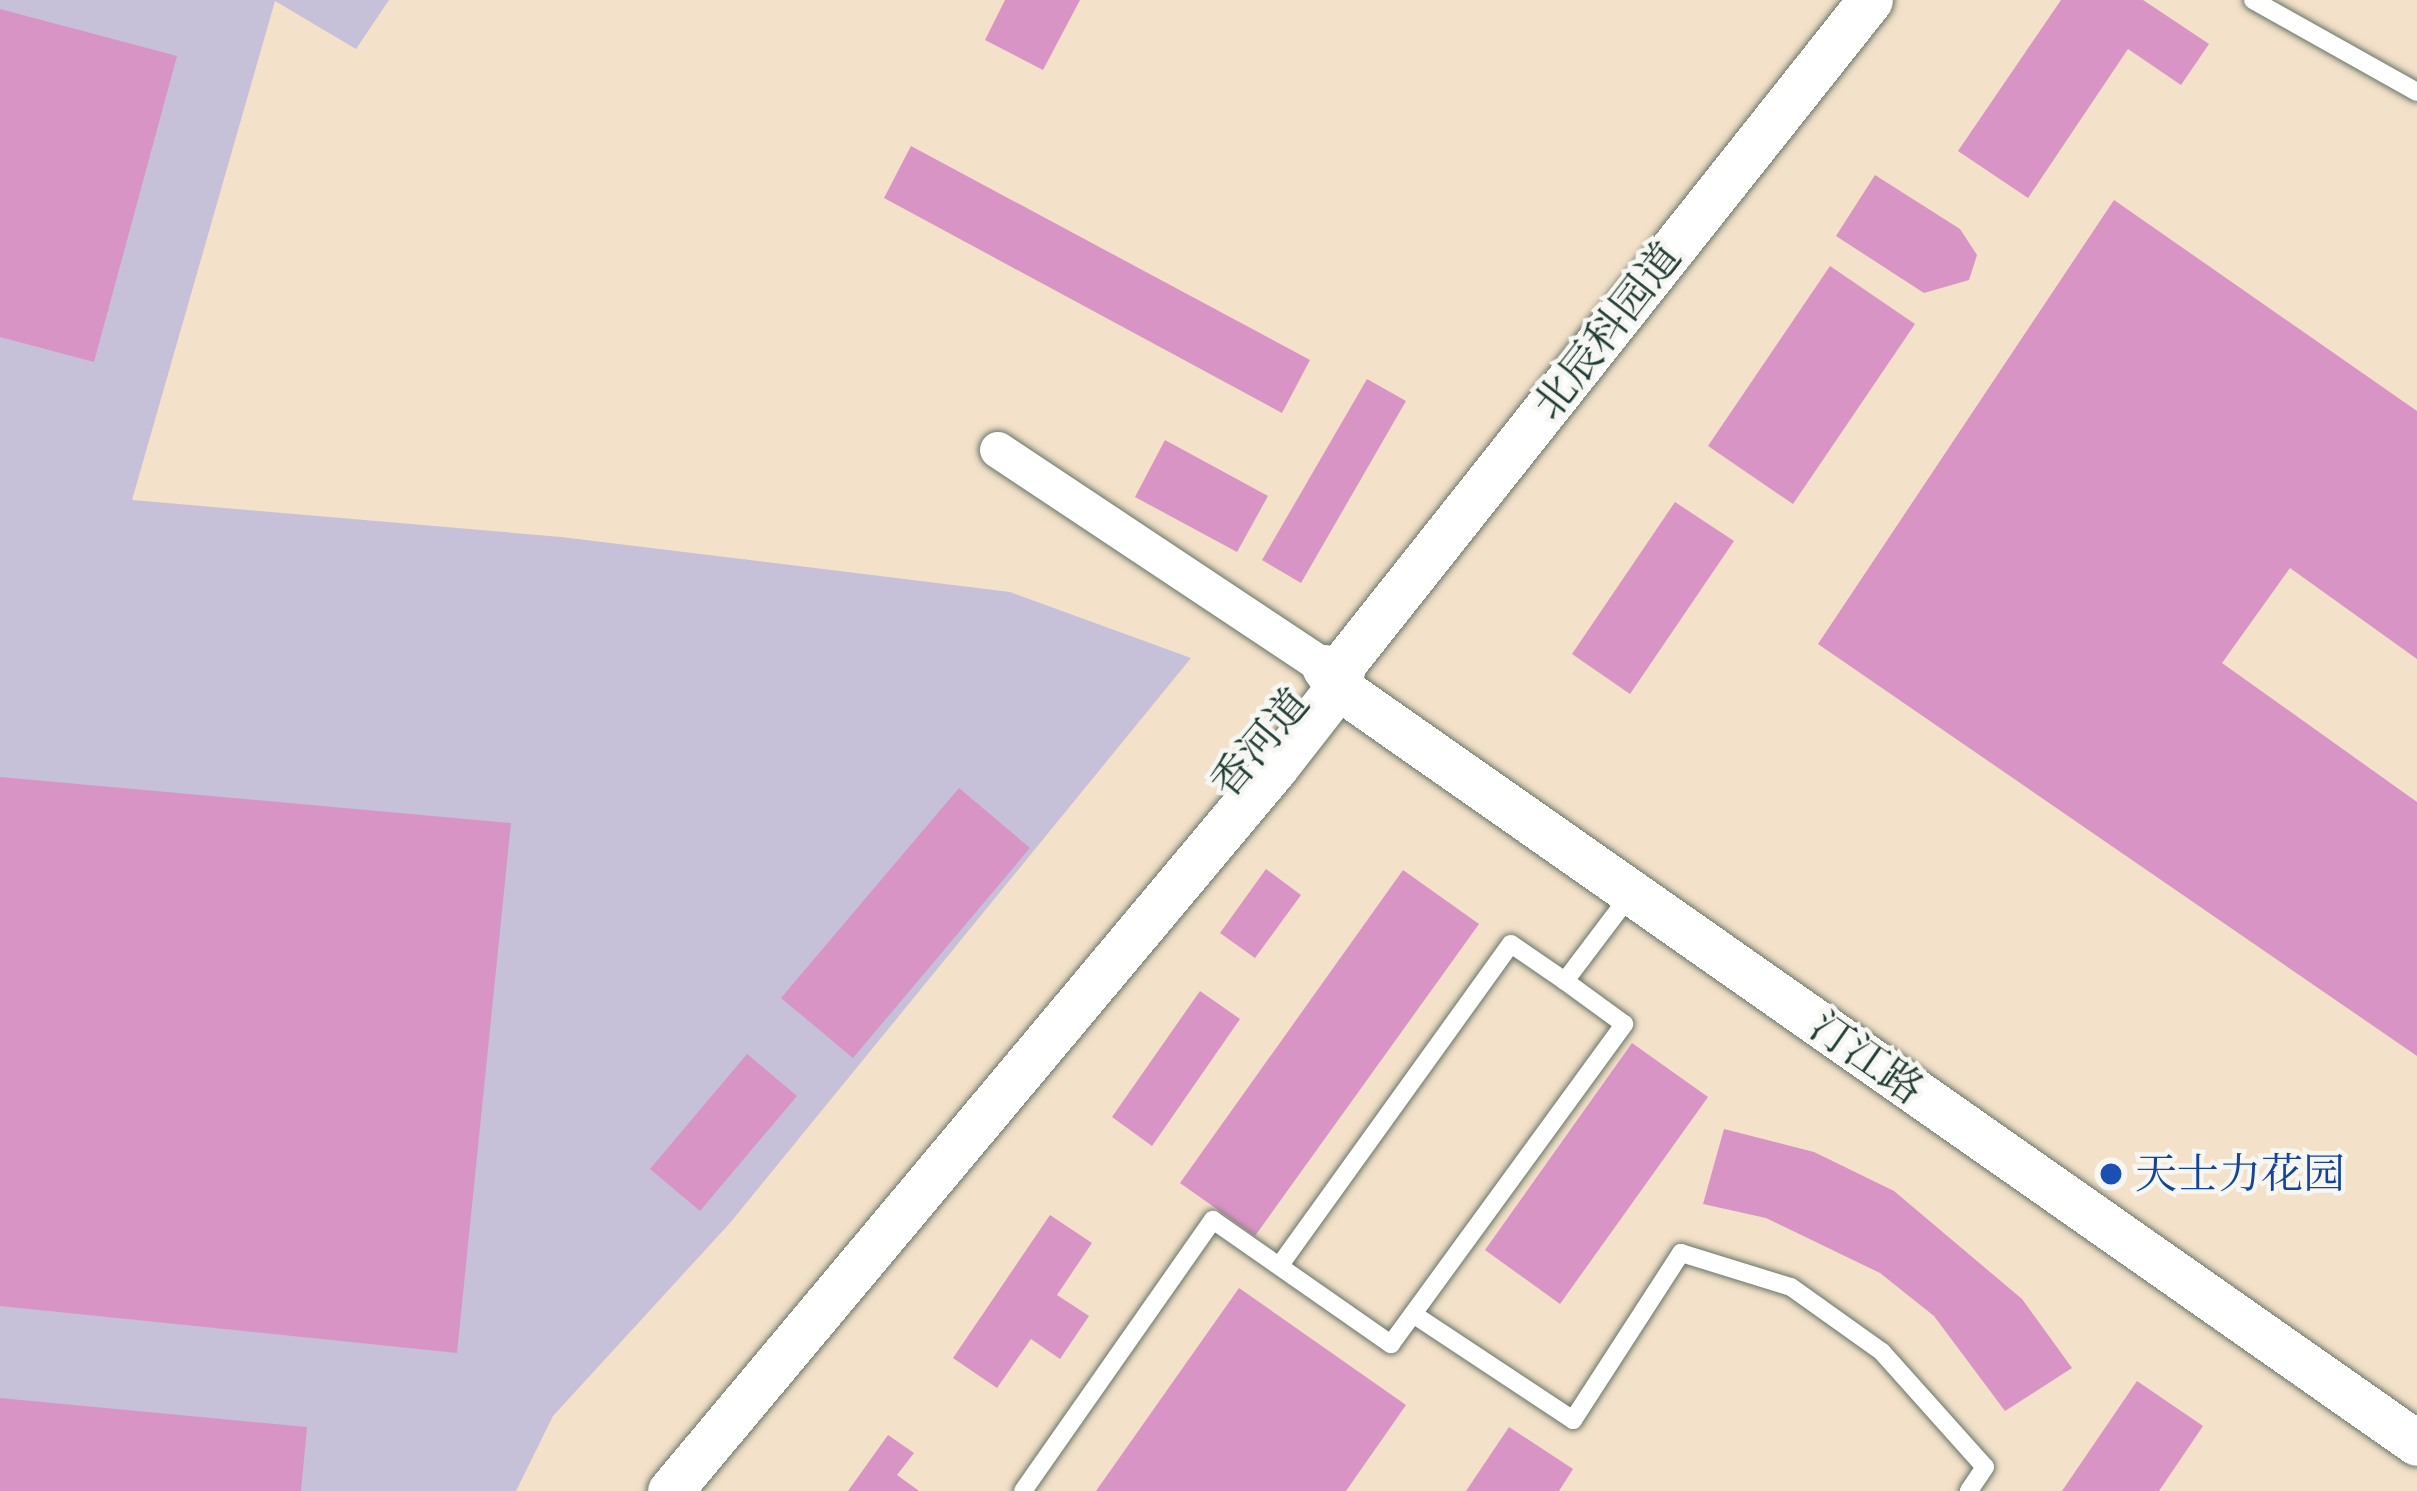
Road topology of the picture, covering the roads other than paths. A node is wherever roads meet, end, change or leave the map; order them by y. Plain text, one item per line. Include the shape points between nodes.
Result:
1 (1870, 0) edge
2 (2253, 0) edge
3 (2417, 92) edge
4 (998, 450) dead end
5 (1336, 672) junction
6 (1637, 885) junction
7 (1565, 981) junction
8 (1280, 1265) junction
9 (1413, 1314) junction
10 (2417, 1415) edge
11 (2417, 1443) edge
12 (635, 1491) edge
13 (670, 1491) edge
14 (1023, 1491) edge
15 (1969, 1491) edge

1 - 5 street, 北辰科园道
2 - 3 lane
4 - 5 street
5 - 6 street, 汀江路
5 - 12 street, 香河道 via 785,1300
5 - 13 street, 香河道
6 - 7 lane
6 - 10 street, 汀江路
6 - 11 street, 汀江路
7 - 8 lane via 1511,944
7 - 9 lane via 1624,1024
8 - 9 lane via 1391,1344
8 - 14 lane via 1213,1220
9 - 15 lane via 1573,1420 1681,1253 1791,1287 1882,1352 1985,1467

